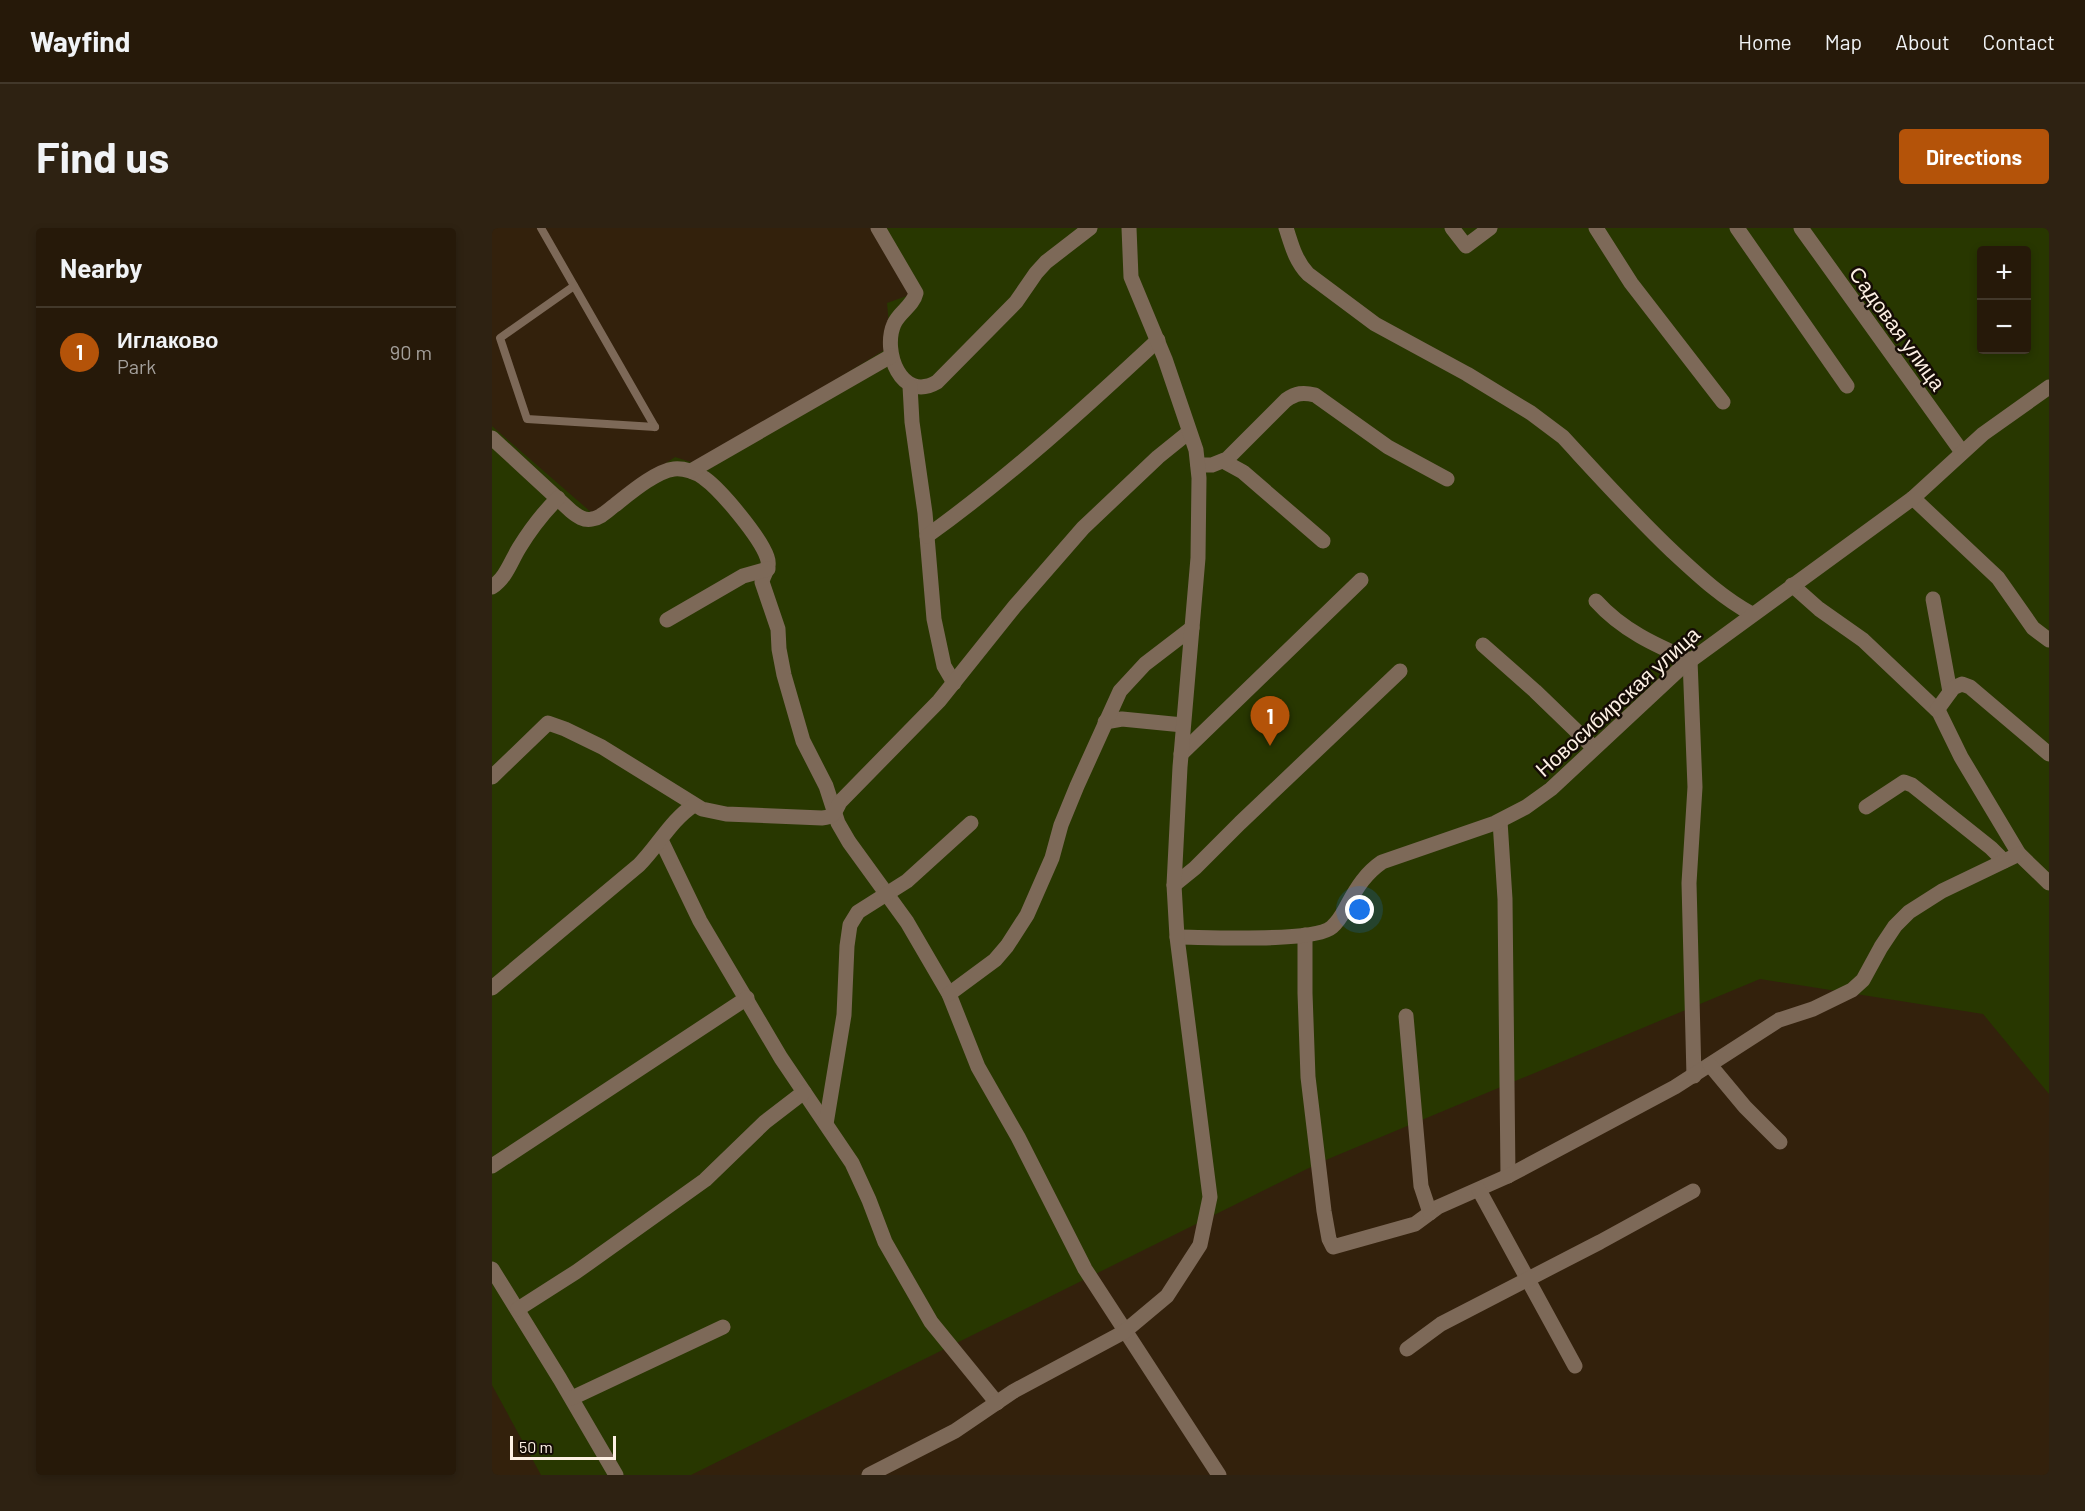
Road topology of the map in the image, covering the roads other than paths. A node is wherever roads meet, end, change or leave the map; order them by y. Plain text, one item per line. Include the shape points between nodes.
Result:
1 (541, 228) edge
2 (878, 228) edge
3 (1090, 228) edge
4 (1129, 228) edge
5 (1286, 228) edge
6 (1452, 228) edge
7 (1490, 228) edge
8 (1596, 228) edge
9 (1737, 228) edge
10 (1801, 228) edge
11 (574, 286) junction
12 (1158, 340) junction
13 (891, 356) junction
14 (910, 386) junction
15 (1846, 386) dead end
16 (2049, 387) edge
17 (1723, 402) dead end
18 (1189, 432) junction
19 (492, 438) edge
20 (1962, 452) junction
21 (1223, 461) junction
22 (1198, 465) junction
23 (691, 471) junction
24 (1447, 479) dead end
25 (558, 498) junction
26 (1913, 498) junction
27 (927, 536) junction
28 (1323, 541) dead end
29 (768, 569) junction
30 (1361, 580) dead end
31 (1792, 585) junction
32 (492, 587) edge
33 (1933, 599) dead end
34 (1596, 601) dead end
35 (1752, 614) junction
36 (667, 620) dead end
37 (1192, 628) junction
38 (2049, 640) edge
39 (1483, 645) dead end
40 (1690, 660) junction
41 (1401, 671) dead end
42 (954, 683) junction
43 (1950, 692) junction
44 (1937, 710) junction
45 (1105, 722) junction
46 (1183, 725) junction
47 (1594, 748) junction
48 (1181, 754) junction
49 (2049, 754) edge
50 (492, 777) edge
51 (694, 805) junction
52 (1866, 807) dead end
53 (834, 815) junction
54 (1500, 821) junction
55 (971, 823) dead end
56 (661, 840) junction
57 (2019, 854) junction
58 (2004, 861) junction
59 (2049, 883) edge
60 (1174, 885) junction
61 (887, 895) junction
62 (1305, 935) junction
63 (1177, 937) junction
64 (492, 988) edge
65 (949, 994) junction
66 (747, 998) junction
67 (1406, 1016) dead end
68 (1710, 1065) junction
69 (1694, 1076) junction
70 (804, 1092) junction
71 (826, 1124) junction
72 (1780, 1142) dead end
73 (492, 1166) edge
74 (1508, 1176) junction
75 (1479, 1190) junction
76 (1693, 1191) dead end
77 (1430, 1213) junction
78 (492, 1269) edge
79 (1527, 1280) junction
80 (518, 1309) junction
81 (723, 1327) dead end
82 (1124, 1332) junction
83 (1407, 1349) dead end
84 (1575, 1366) dead end
85 (572, 1398) junction
86 (997, 1403) junction
87 (616, 1475) edge
88 (868, 1475) edge
89 (1219, 1475) edge

1 - 11 lane
2 - 13 street via 916,293 893,325
3 - 14 street via 1046,262 1016,302 937,382 928,387
4 - 12 street via 1131,277
5 - 35 street via 1294,254 1308,274 1375,324 1551,426 1710,587
6 - 7 street via 1466,246
8 - 17 street via 1638,292
9 - 15 street
10 - 20 street, Садовая улица
11 - 11 lane via 500,338 527,419 655,427
12 - 18 street
12 - 27 street via 1043,444
13 - 14 street
13 - 23 street
14 - 27 street
16 - 20 street, Новосибирская улица
18 - 22 street
18 - 42 street via 1083,528
19 - 25 street
20 - 26 street, Новосибирская улица
21 - 22 street
21 - 24 street via 1286,400 1304,393 1315,395 1388,447
21 - 28 street via 1243,472
22 - 37 street via 1198,558
23 - 25 street via 673,469 659,474 590,520 580,518
23 - 29 street via 725,497 762,547
25 - 32 street via 519,547 501,580
26 - 31 street, Новосибирская улица
26 - 38 street via 1998,578 2033,628
27 - 42 street via 934,619 944,666
29 - 36 street via 743,576
29 - 53 street via 762,582 778,629 784,675 803,741 826,786
30 - 48 street
31 - 35 street, Новосибирская улица
31 - 44 street via 1863,640
33 - 43 street
34 - 40 street via 1640,637
35 - 40 street, Новосибирская улица
37 - 45 street via 1133,675
37 - 46 street
39 - 47 street
40 - 47 street, Новосибирская улица
40 - 69 street via 1695,787 1689,883
41 - 60 street
42 - 53 street via 840,802
43 - 44 street
43 - 49 street via 1962,684 1970,687
44 - 57 street
45 - 46 street via 1122,718
45 - 65 street via 1027,915 995,960
46 - 48 street
47 - 54 street, Новосибирская улица via 1551,789
48 - 60 street
50 - 51 street via 548,723 602,747
51 - 53 street via 726,814 822,818
51 - 56 street via 675,820
52 - 58 street via 1897,785 1912,785
53 - 61 street
54 - 62 street, Новосибирская улица via 1382,862 1369,871 1341,919 1330,929
54 - 74 street via 1505,899
55 - 61 street
56 - 64 street via 639,865
56 - 66 street via 700,921
57 - 58 street
57 - 59 street
58 - 68 street via 1909,912 1895,926 1863,981 1852,990 1813,1010 1779,1020
60 - 63 street
61 - 65 street
61 - 71 street via 858,912 850,925 844,1015
62 - 63 street, Новосибирская улица
62 - 77 street via 1308,1077 1329,1239 1333,1246 1415,1224
63 - 82 street via 1210,1197 1200,1245 1167,1296
65 - 82 street via 978,1067 1085,1269
66 - 70 street
66 - 73 street
67 - 77 street via 1421,1186
68 - 69 street
68 - 72 street
69 - 74 street
70 - 71 street
70 - 80 street via 765,1122 705,1180
71 - 86 street via 852,1163 885,1242 931,1322
74 - 75 street
75 - 77 street
75 - 79 street
76 - 79 street
78 - 80 street
79 - 83 street via 1441,1324
79 - 84 street
80 - 85 street
81 - 85 street
82 - 86 street
82 - 89 street
85 - 87 street
86 - 88 street via 955,1431

